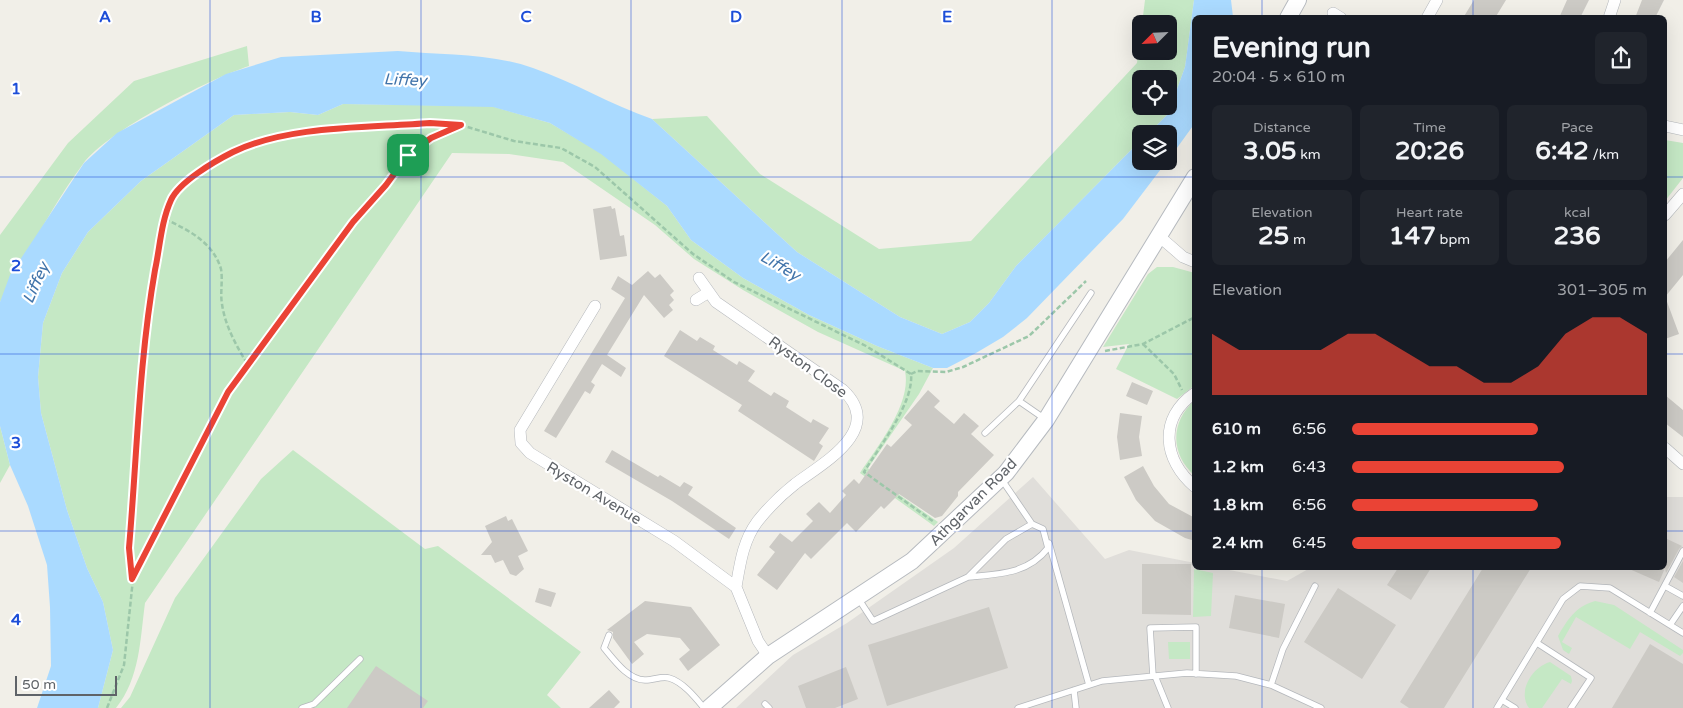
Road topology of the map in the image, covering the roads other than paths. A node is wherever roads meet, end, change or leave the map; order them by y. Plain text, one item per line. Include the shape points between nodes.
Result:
1 (1298, 0) edge
2 (1437, 0) edge
3 (1615, 0) edge
4 (1290, 15) edge
5 (1429, 15) edge
6 (1610, 15) edge
7 (1667, 126) edge
8 (1683, 130) edge
9 (1192, 182) edge
10 (1683, 194) edge
11 (1667, 213) edge
12 (1160, 237) junction
13 (1192, 261) edge
14 (700, 278) dead end
15 (709, 292) junction
16 (1091, 293) dead end
17 (696, 300) dead end
18 (595, 306) dead end
19 (1191, 396) edge
20 (1019, 401) junction
21 (1046, 420) junction
22 (985, 433) dead end
23 (1667, 450) edge
24 (1683, 464) edge
25 (1001, 478) junction
26 (1192, 484) edge
27 (1032, 524) junction
28 (1048, 540) junction
29 (1683, 551) edge
30 (968, 578) junction
31 (1315, 586) dead end
32 (1666, 586) junction
33 (736, 587) junction
34 (1683, 596) edge
35 (858, 598) junction
36 (1683, 606) edge
37 (1650, 613) junction
38 (1670, 625) junction
39 (1683, 633) edge
40 (609, 635) dead end
41 (1537, 643) junction
42 (768, 656) junction
43 (360, 659) dead end
44 (1196, 674) junction
45 (1154, 676) junction
46 (1089, 685) junction
47 (1270, 685) junction
48 (1074, 690) junction
49 (1502, 700) junction
50 (314, 706) edge
51 (302, 708) edge
52 (704, 708) edge
53 (709, 708) edge
54 (1018, 708) edge
55 (1076, 708) edge
56 (1168, 708) edge
57 (1321, 708) edge
58 (1497, 708) edge
59 (1514, 708) edge
60 (1572, 708) edge

1 - 4 main road
2 - 5 street
3 - 6 street
7 - 8 street
9 - 12 main road, Athgarvan Road
10 - 11 street
12 - 13 street via 1182,257
12 - 21 main road, Athgarvan Road
14 - 15 street, Ryston Close
15 - 17 street
15 - 33 street, Ryston Close via 716,302 843,390 853,400 856,417 855,430 846,444 829,462 772,504 756,523 745,543
16 - 20 lane
18 - 33 street, Ryston Avenue via 520,430 521,443 530,453 674,541
19 - 26 street via 1176,412 1170,428 1169,445 1173,462
20 - 21 lane
20 - 22 lane
21 - 25 main road, Athgarvan Road
23 - 24 street
25 - 27 lane
25 - 35 main road, Athgarvan Road via 912,561
27 - 28 lane via 1043,529
27 - 30 lane via 1006,539
28 - 30 lane via 1048,548 1028,566 1010,573
28 - 46 lane
29 - 32 lane
30 - 35 lane via 873,621
31 - 47 lane via 1283,649
32 - 34 lane
32 - 37 lane
33 - 42 street via 758,641
35 - 42 main road, Athgarvan Road
36 - 38 lane
37 - 38 lane
37 - 41 lane via 1610,588 1580,586 1562,599
38 - 39 lane
40 - 52 lane via 604,648 617,664 644,680 667,677 677,681
41 - 49 lane
41 - 60 lane via 1591,678
42 - 53 main road, Athgarvan Road
43 - 50 lane
44 - 45 lane
44 - 45 lane via 1196,627 1150,628
44 - 47 lane via 1236,676
45 - 46 lane
45 - 56 lane
46 - 48 lane
47 - 57 lane
48 - 54 lane
48 - 55 lane
49 - 58 lane
49 - 59 lane
50 - 51 lane

